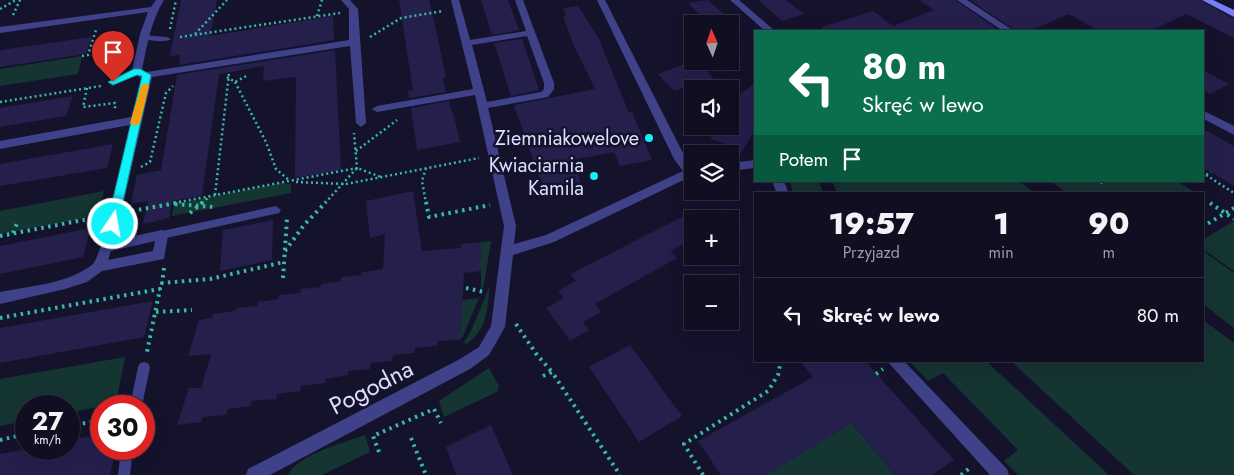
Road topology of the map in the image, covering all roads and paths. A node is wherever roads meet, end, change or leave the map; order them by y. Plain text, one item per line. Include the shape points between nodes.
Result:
1 (16, 0) edge
2 (227, 0) edge
3 (322, 0) edge
4 (345, 0) edge
5 (455, 0) edge
6 (519, 0) edge
7 (601, 0) edge
8 (734, 0) edge
9 (961, 0) edge
10 (1206, 0) edge
11 (157, 4) edge
12 (0, 9) edge
13 (448, 10) dead end
14 (353, 11) junction
15 (1234, 14) edge
16 (317, 16) junction
17 (0, 30) edge
18 (96, 30) dead end
19 (769, 30) edge
20 (1007, 30) edge
21 (531, 32) junction
22 (195, 34) junction
23 (145, 37) junction
24 (167, 39) joint
25 (354, 42) junction
26 (466, 43) junction
27 (82, 56) dead end
28 (231, 62) junction
29 (142, 73) junction
30 (113, 82) dead end
31 (235, 82) dead end
32 (104, 85) dead end
33 (173, 86) dead end
34 (479, 91) junction
35 (0, 102) edge
36 (483, 106) junction
37 (377, 109) dead end
38 (1204, 114) edge
39 (136, 120) junction
40 (357, 124) joint
41 (1232, 127) edge
42 (0, 145) edge
43 (482, 157) dead end
44 (684, 163) edge
45 (754, 164) edge
46 (739, 166) edge
47 (138, 168) dead end
48 (357, 168) junction
49 (426, 168) junction
50 (1211, 172) dead end
51 (684, 174) edge
52 (1204, 174) edge
53 (383, 178) junction
54 (289, 181) junction
55 (340, 184) junction
56 (1234, 193) edge
57 (215, 195) junction
58 (210, 196) junction
59 (1210, 204) dead end
60 (494, 205) dead end
61 (198, 207) dead end
62 (1234, 208) edge
63 (276, 210) dead end
64 (1225, 213) junction
65 (114, 214) junction
66 (1234, 219) edge
67 (18, 221) dead end
68 (1204, 226) edge
69 (13, 233) junction
70 (162, 235) junction
71 (0, 236) edge
72 (109, 241) junction
73 (508, 251) junction
74 (158, 255) junction
75 (284, 262) junction
76 (99, 268) junction
77 (283, 278) dead end
78 (162, 283) junction
79 (466, 288) dead end
80 (160, 290) junction
81 (484, 292) dead end
82 (0, 298) edge
83 (192, 310) dead end
84 (156, 312) junction
85 (2, 318) edge
86 (516, 324) dead end
87 (781, 362) edge
88 (895, 362) edge
89 (144, 368) joint
90 (552, 372) junction
91 (543, 376) dead end
92 (138, 395) edge
93 (441, 423) dead end
94 (15, 437) edge
95 (411, 438) dead end
96 (0, 440) edge
97 (379, 452) dead end
98 (126, 460) edge
99 (124, 475) edge
100 (254, 475) edge
101 (426, 475) edge
102 (620, 475) edge
103 (703, 475) edge
104 (1001, 475) edge

1 - 12 path
2 - 22 path
3 - 16 path
4 - 14 street
5 - 26 street
6 - 21 street
7 - 44 street
8 - 19 street
9 - 20 street
10 - 15 street
11 - 17 street
11 - 23 street
13 - 25 path via 401,18 375,35
14 - 16 path
14 - 25 street
16 - 22 path
18 - 27 path via 88,55
21 - 26 street
21 - 36 street via 549,89 544,95
22 - 24 path
23 - 24 lane
23 - 29 street
25 - 28 street
25 - 40 street
26 - 34 street
28 - 29 street
28 - 57 path
29 - 30 lane
29 - 39 street
31 - 54 path via 266,142 276,170
32 - 35 path
33 - 47 path via 166,93 150,162
34 - 36 street
34 - 37 street
36 - 73 street via 508,212
38 - 41 street
39 - 42 street
39 - 65 street
40 - 48 path
43 - 49 path
45 - 46 street
48 - 53 path
48 - 54 path
48 - 55 path
49 - 53 path
49 - 60 path via 422,181 429,217
50 - 52 path
51 - 73 street via 550,239
52 - 56 path
53 - 55 path
54 - 55 path
54 - 57 path
55 - 75 path via 284,251
57 - 58 path
58 - 61 path
58 - 65 path
59 - 64 path
62 - 64 path
63 - 70 lane
64 - 66 path
64 - 68 path
65 - 69 path
65 - 72 street
67 - 69 path
69 - 71 path
70 - 72 street
70 - 74 street
72 - 76 street
73 - 100 street, Pogodna via 498,327 484,351
74 - 76 street
74 - 78 path via 165,265
75 - 77 path
75 - 78 path via 210,279
76 - 82 street via 65,284
78 - 80 path
79 - 81 path
80 - 84 path
80 - 85 path
83 - 84 path
84 - 89 path
86 - 90 path
87 - 103 path via 778,375 768,391 684,444
88 - 104 street
89 - 92 lane
90 - 91 path
90 - 102 path
93 - 97 path via 434,408 373,436
94 - 96 path
95 - 101 path
98 - 99 lane

